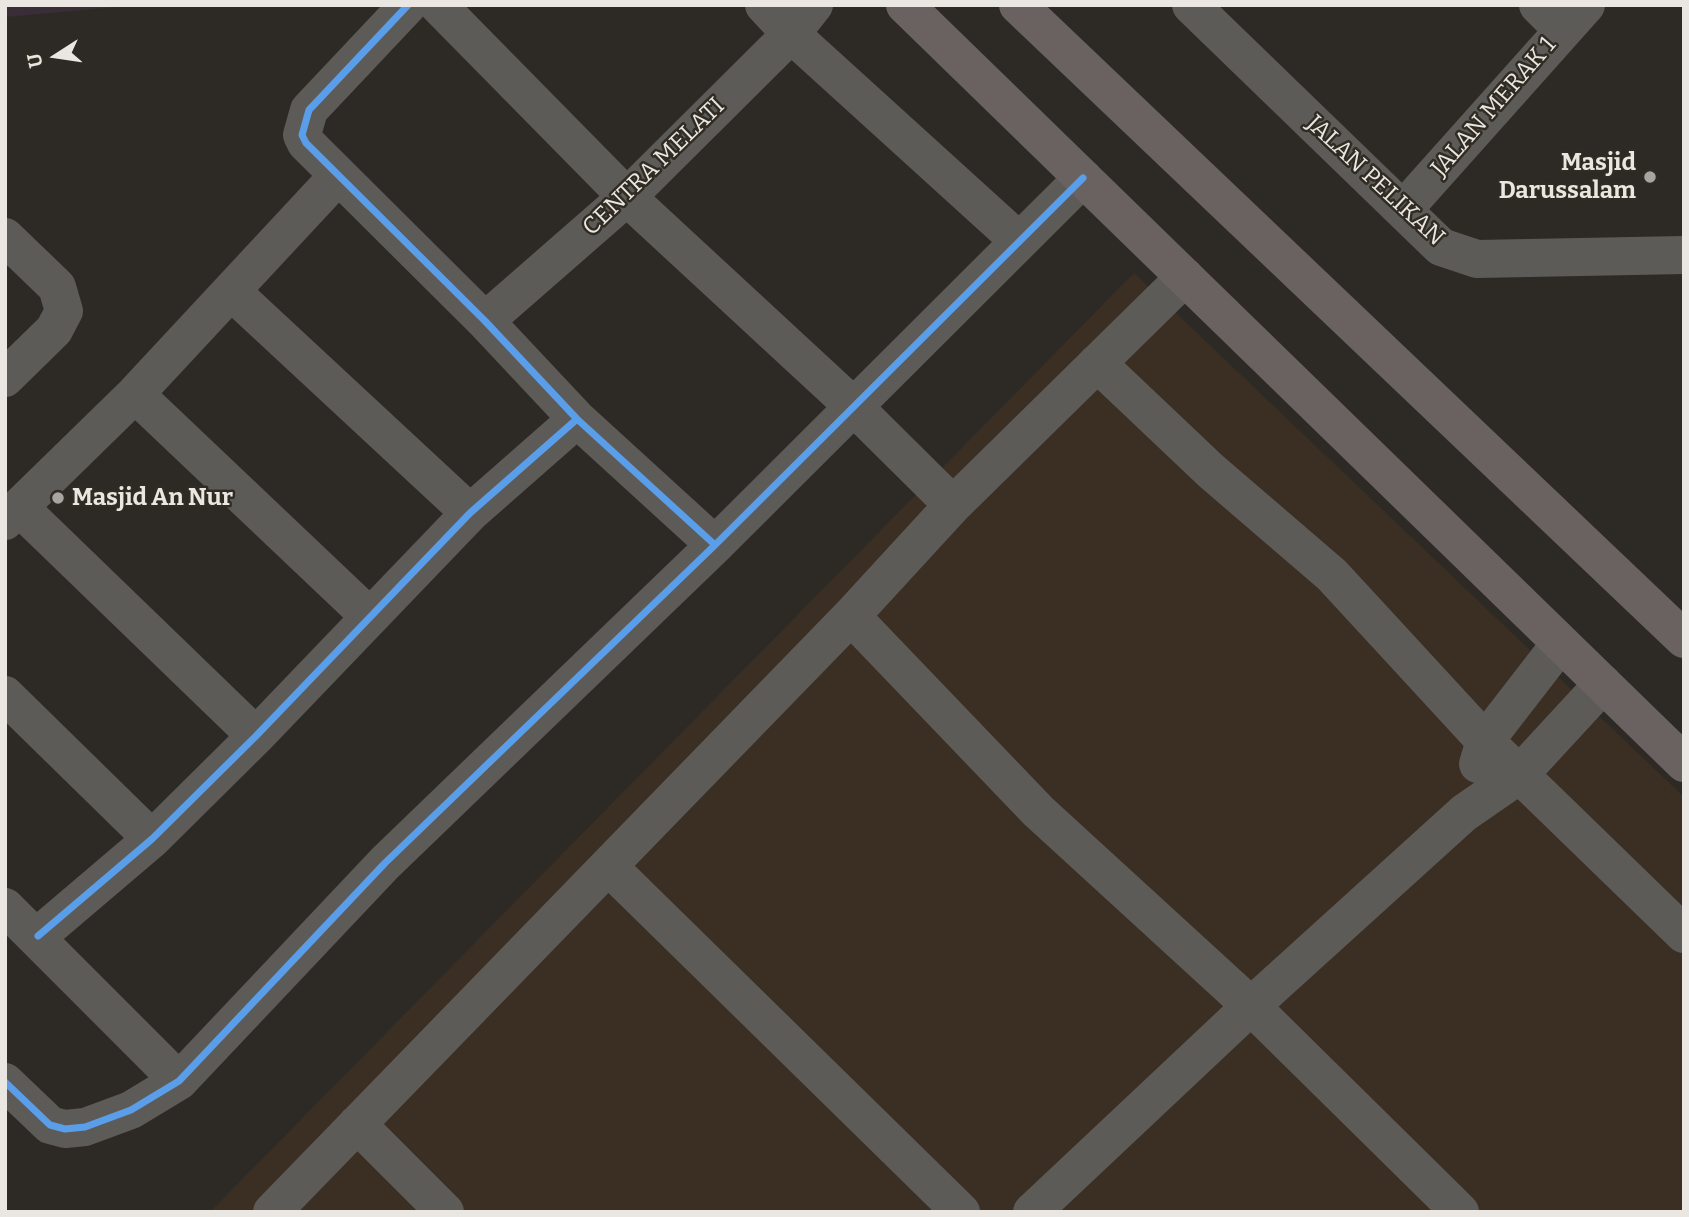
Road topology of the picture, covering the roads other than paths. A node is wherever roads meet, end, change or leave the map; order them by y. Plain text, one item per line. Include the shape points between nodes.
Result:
1 (408, 5) edge
2 (438, 5) edge
3 (764, 5) edge
4 (814, 5) edge
5 (905, 5) edge
6 (1018, 5) edge
7 (1191, 5) edge
8 (1562, 13) edge
9 (791, 34) junction
10 (337, 177) junction
11 (1083, 178) junction
12 (627, 197) junction
13 (1404, 210) junction
14 (5, 236) edge
15 (1019, 241) junction
16 (1684, 255) edge
17 (1185, 277) junction
18 (231, 291) junction
19 (485, 321) junction
20 (1097, 363) junction
21 (5, 378) edge
22 (135, 394) junction
23 (853, 406) junction
24 (577, 419) junction
25 (953, 505) junction
26 (470, 513) junction
27 (12, 514) edge
28 (715, 545) junction
29 (851, 615) junction
30 (369, 616) junction
31 (1684, 639) edge
32 (1560, 645) junction
33 (1603, 684) junction
34 (5, 695) edge
35 (256, 736) junction
36 (1485, 741) junction
37 (1684, 762) edge
38 (1519, 775) junction
39 (1464, 813) junction
40 (152, 839) junction
41 (608, 866) junction
42 (5, 907) edge
43 (1684, 934) edge
44 (38, 936) junction
45 (1251, 1006) junction
46 (179, 1081) junction
47 (5, 1082) edge
48 (357, 1124) junction
49 (272, 1212) edge
50 (445, 1212) edge
51 (961, 1212) edge
52 (1032, 1212) edge
53 (1460, 1212) edge

1 - 10 street via 309,110 302,135
2 - 12 street
3 - 9 street
4 - 9 street, CENTRA MELATI
5 - 11 main road
6 - 31 main road
7 - 13 street, JALAN PELIKAN
8 - 13 street, JALAN MERAK 1
9 - 12 street, CENTRA MELATI
9 - 15 street
10 - 18 street
10 - 19 street
11 - 15 street
11 - 17 main road
12 - 19 street, CENTRA MELATI
12 - 23 street
13 - 16 street, JALAN PELIKAN via 1441,247 1477,259
14 - 21 street via 57,287 64,311 54,330
15 - 23 street
17 - 20 street
17 - 32 main road
18 - 22 street
18 - 26 street
19 - 24 street
20 - 25 street
20 - 36 street via 1211,471 1332,575
22 - 27 street
22 - 30 street
23 - 25 street
23 - 28 street
24 - 26 street
24 - 28 street
25 - 29 street
26 - 30 street
27 - 35 street
28 - 46 street via 385,863
29 - 41 street
29 - 45 street via 1038,811
30 - 35 street
32 - 33 main road
32 - 36 street
33 - 37 main road
33 - 38 street
34 - 40 street
35 - 40 street
36 - 38 street
36 - 39 street
38 - 39 street
38 - 43 street
39 - 45 street
40 - 44 street
41 - 48 street
41 - 51 street
42 - 44 street
44 - 46 street
45 - 52 street
45 - 53 street
46 - 47 street via 131,1110 65,1129 50,1125
48 - 49 street
48 - 50 street

